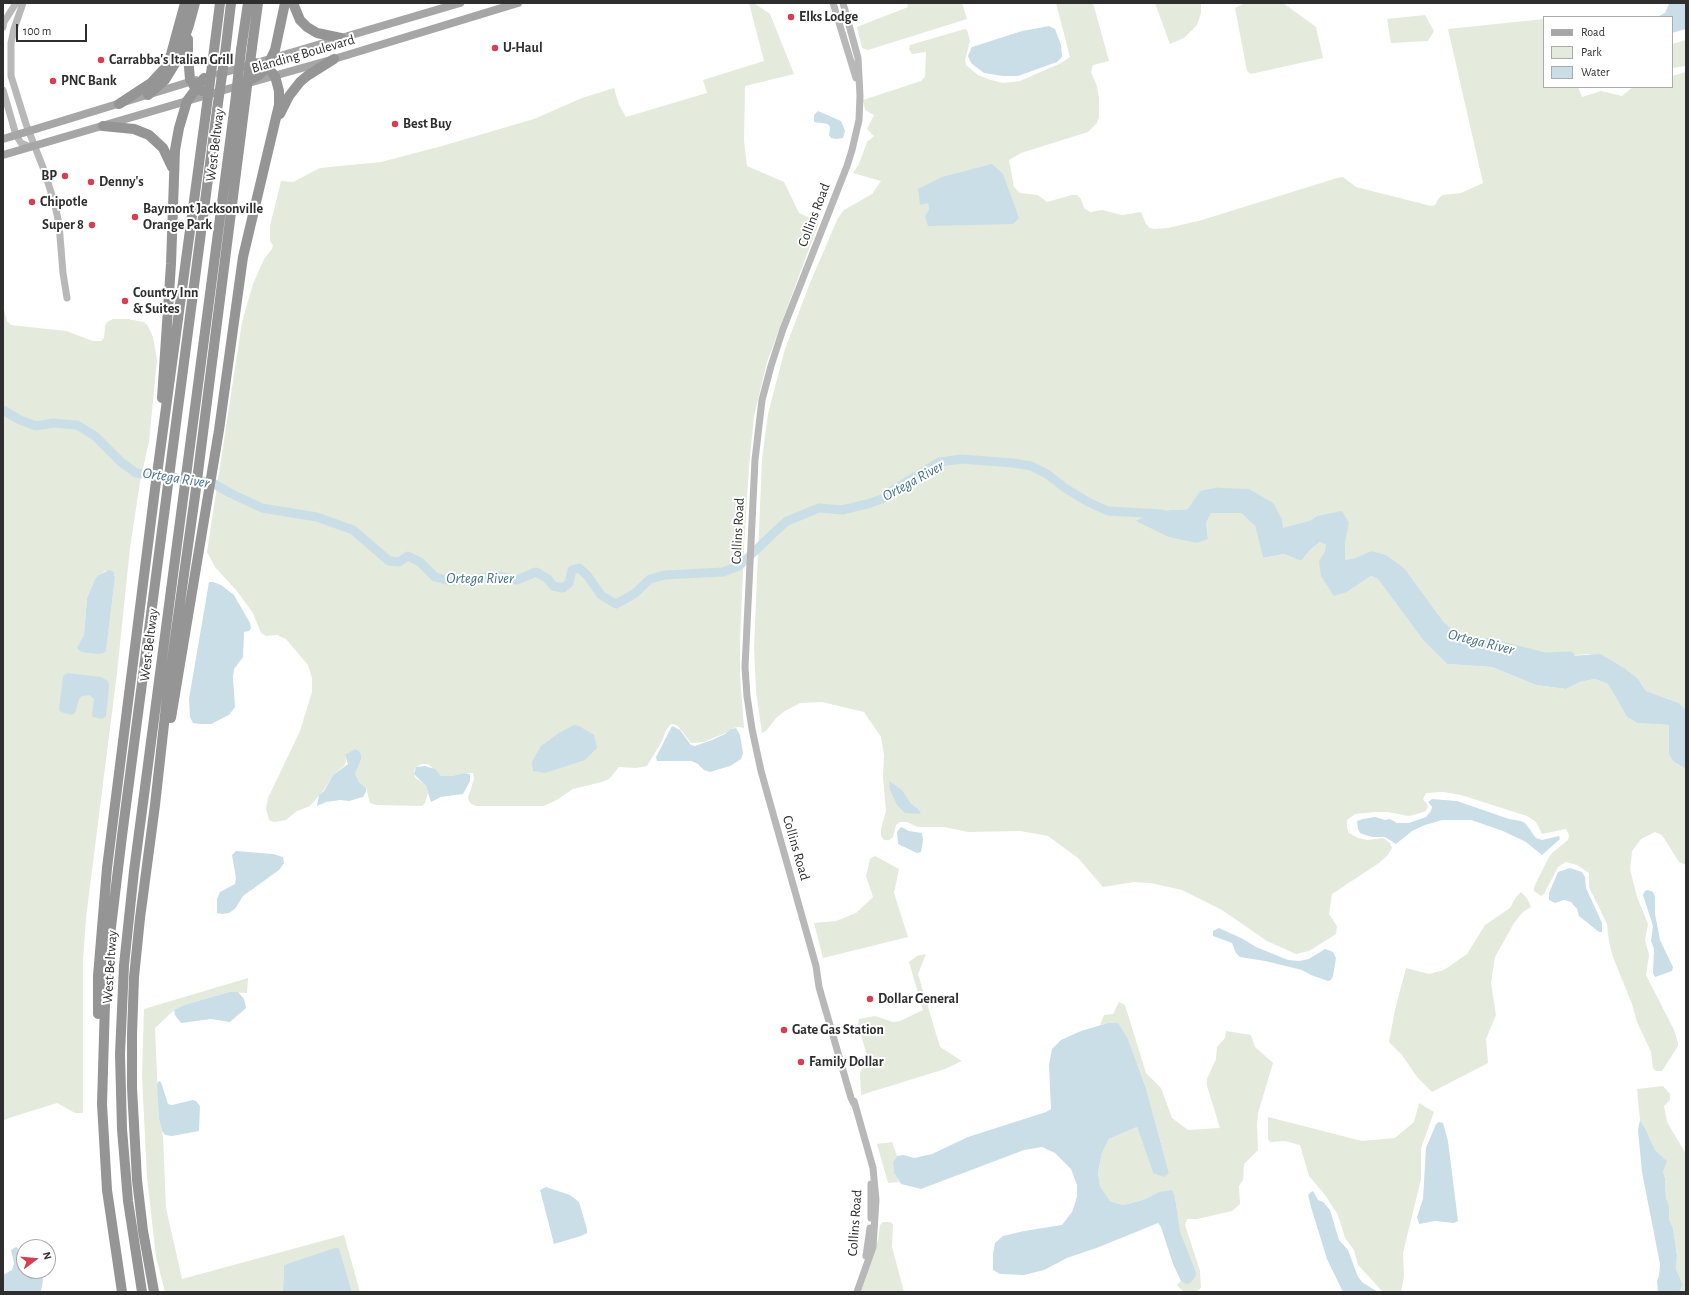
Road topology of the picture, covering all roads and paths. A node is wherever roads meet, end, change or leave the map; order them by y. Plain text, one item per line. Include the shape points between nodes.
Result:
1 (16, 3) edge
2 (23, 3) edge
3 (185, 3) edge
4 (194, 3) edge
5 (220, 3) edge
6 (231, 3) edge
7 (248, 3) edge
8 (258, 3) edge
9 (285, 3) edge
10 (293, 3) edge
11 (460, 3) edge
12 (518, 3) edge
13 (834, 3) edge
14 (843, 3) edge
15 (507, 5) edge
16 (189, 25) junction
17 (3, 27) edge
18 (341, 38) junction
19 (334, 59) junction
20 (255, 63) joint
21 (269, 63) junction
22 (7, 72) edge
23 (275, 76) junction
24 (204, 78) joint
25 (194, 85) junction
26 (238, 86) junction
27 (3, 90) edge
28 (209, 94) junction
29 (148, 95) junction
30 (860, 96) junction
31 (187, 101) junction
32 (119, 104) junction
33 (275, 123) junction
34 (103, 126) junction
35 (28, 132) junction
36 (16, 135) junction
37 (3, 139) edge
38 (34, 146) junction
39 (3, 155) edge
40 (173, 170) junction
41 (67, 298) dead end
42 (158, 464) junction
43 (155, 805) junction
44 (102, 1104) junction
45 (122, 1292) edge
46 (142, 1292) edge
47 (154, 1292) edge
48 (857, 1292) edge

1 - 17 street
2 - 22 street via 10,43
3 - 32 highway via 166,68 151,83
4 - 16 highway
5 - 42 highway, bridge via 177,339
6 - 44 highway, West Beltway, bridge via 109,940
7 - 46 highway, West Beltway, bridge via 128,916 121,1015 121,1096 124,1162 132,1235
8 - 43 highway, bridge
9 - 21 highway via 278,39
10 - 18 highway via 300,20 307,27 317,33
11 - 18 main road, Blanding Boulevard
12 - 15 main road, Blanding Boulevard
13 - 30 street, Collins Road
14 - 30 street, Collins Road via 858,58
15 - 19 main road, Blanding Boulevard
16 - 25 highway via 188,56
16 - 29 highway via 171,72
18 - 21 main road, Blanding Boulevard
19 - 23 main road, Blanding Boulevard
19 - 33 highway via 295,87
20 - 21 highway
20 - 24 main road, Blanding Boulevard
21 - 23 highway
21 - 26 highway via 253,79
22 - 35 street
23 - 26 main road, Blanding Boulevard
23 - 33 highway via 279,96
24 - 25 highway
25 - 28 highway
25 - 29 main road
25 - 31 highway
26 - 28 main road, Blanding Boulevard
27 - 36 street
28 - 31 main road, Blanding Boulevard
29 - 32 main road
30 - 48 street, Collins Road via 859,120 851,154 783,329 766,384 756,439 745,667 752,729 761,771 818,976 819,988 866,1150 873,1217 863,1274
31 - 34 main road, Blanding Boulevard
31 - 40 highway via 177,140
32 - 35 main road
33 - 43 highway via 243,257 219,430
34 - 38 main road, Blanding Boulevard
34 - 40 highway via 134,129 149,135 163,148
35 - 36 main road
35 - 38 street
36 - 37 main road
36 - 38 street via 21,143
38 - 39 main road, Blanding Boulevard
38 - 41 street via 55,205
40 - 42 highway via 170,272
42 - 44 highway via 103,908 98,976 97,1052
43 - 47 highway via 134,977 132,1034 137,1180
44 - 45 highway, West Beltway via 108,1190

